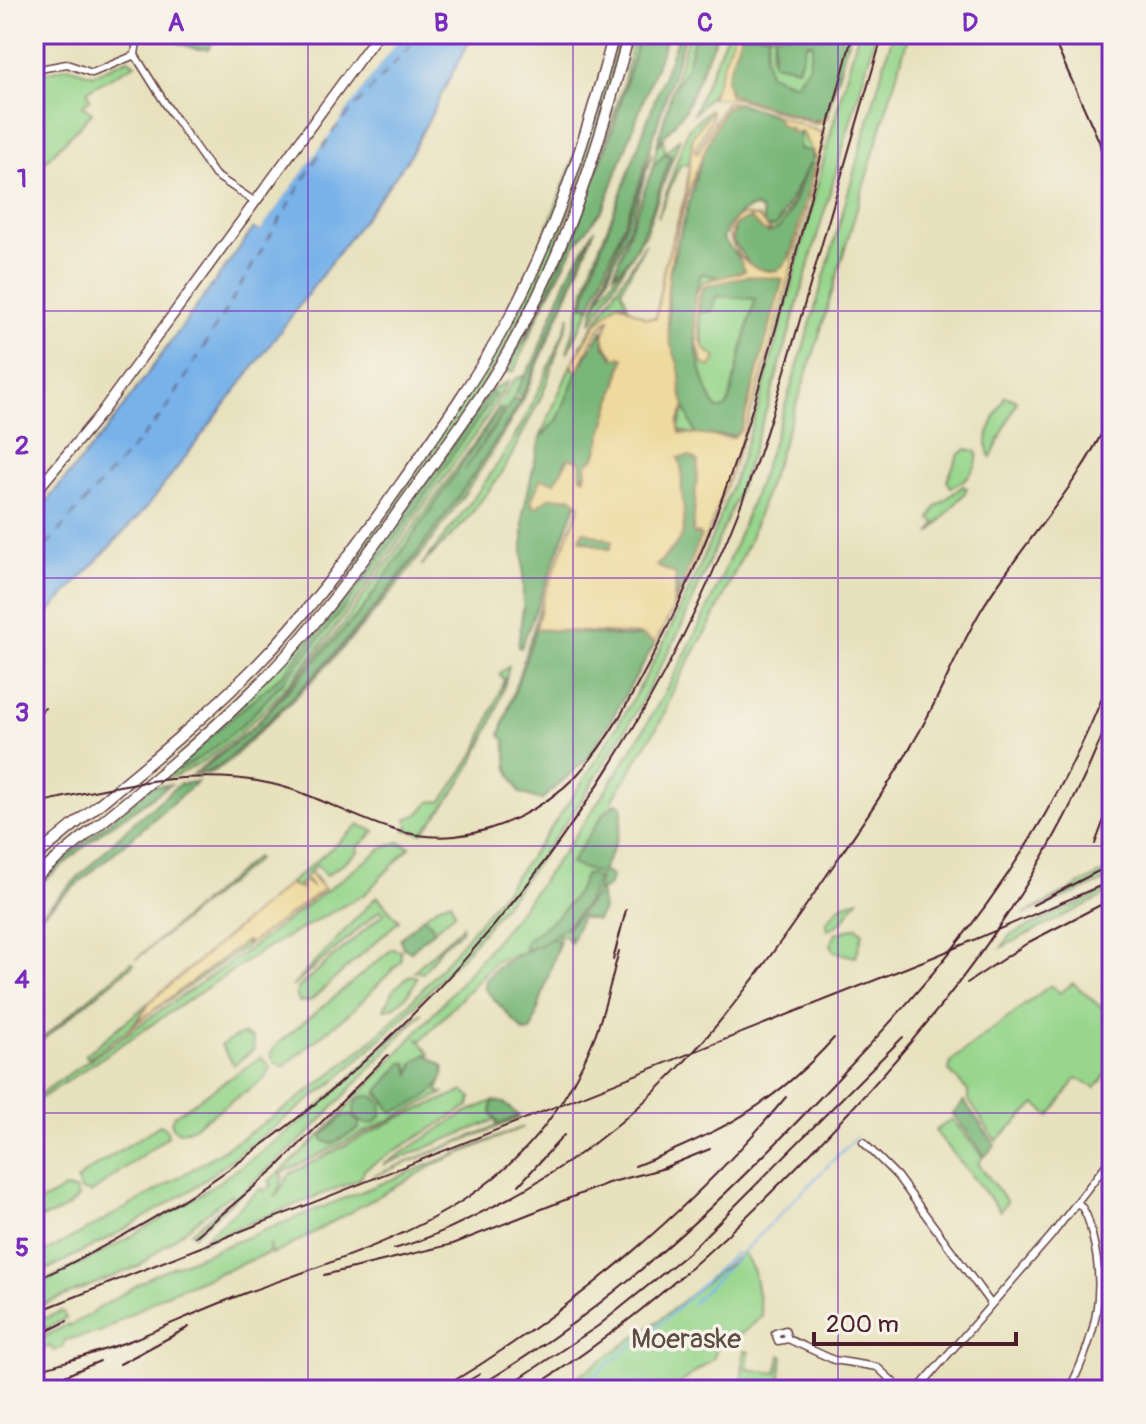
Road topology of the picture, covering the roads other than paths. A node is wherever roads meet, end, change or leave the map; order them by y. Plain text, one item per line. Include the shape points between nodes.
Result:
1 (138, 34) edge
2 (378, 34) edge
3 (614, 34) edge
4 (629, 34) edge
5 (135, 55) junction
6 (34, 70) edge
7 (254, 201) junction
8 (34, 494) edge
9 (34, 858) edge
10 (34, 878) edge
11 (863, 1142) dead end
12 (1112, 1157) edge
13 (1077, 1202) junction
14 (1111, 1289) edge
15 (1101, 1291) junction
16 (991, 1304) junction
17 (788, 1339) dead end
18 (902, 1390) edge
19 (917, 1390) edge
20 (1069, 1390) edge

1 - 5 street
2 - 7 main road
3 - 9 main road via 575,169 540,257 483,364 427,448 323,590 273,648 216,704
4 - 10 main road via 599,145 572,218 513,343 480,398 351,577 268,675
5 - 6 street via 92,73 62,63
5 - 7 street via 212,172
7 - 8 main road via 94,422
11 - 16 street via 897,1176
12 - 13 street
13 - 15 street via 1086,1213
13 - 16 street
14 - 15 street
15 - 20 street via 1093,1338
16 - 19 street
17 - 18 street via 834,1360 877,1367

